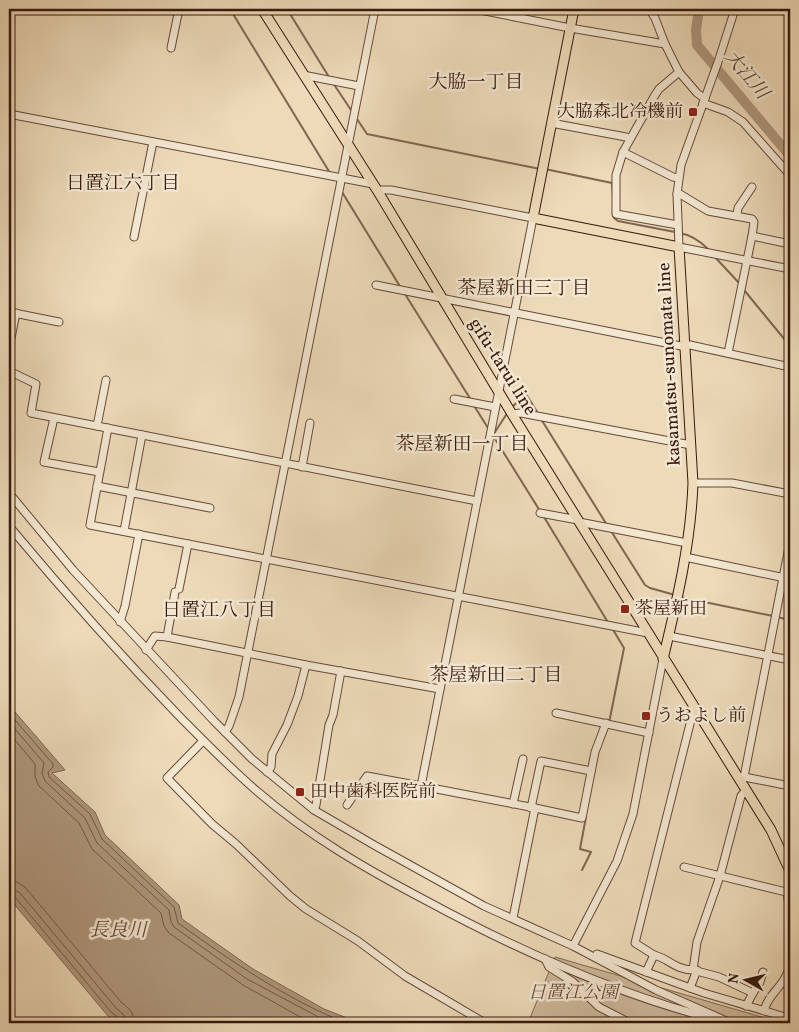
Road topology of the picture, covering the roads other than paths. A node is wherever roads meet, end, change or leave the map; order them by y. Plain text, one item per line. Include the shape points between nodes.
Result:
1 (179, 9) edge
2 (262, 9) edge
3 (375, 9) edge
4 (476, 9) edge
5 (574, 9) edge
6 (649, 9) edge
7 (734, 9) edge
8 (570, 28) junction
9 (665, 44) junction
10 (171, 48) dead end
11 (680, 72) junction
12 (303, 75) junction
13 (359, 86) junction
14 (704, 101) junction
15 (9, 114) edge
16 (551, 123) junction
17 (630, 139) junction
18 (153, 142) junction
19 (348, 145) junction
20 (623, 152) junction
21 (790, 175) edge
22 (341, 178) junction
23 (678, 178) junction
24 (375, 187) junction
25 (752, 187) dead end
26 (677, 194) junction
27 (737, 216) junction
28 (533, 218) junction
29 (678, 225) junction
30 (752, 236) junction
31 (134, 237) dead end
32 (790, 244) edge
33 (679, 247) junction
34 (746, 261) junction
35 (790, 269) edge
36 (376, 285) dead end
37 (441, 298) junction
38 (12, 312) edge
39 (513, 314) junction
40 (59, 322) dead end
41 (685, 346) junction
42 (9, 348) edge
43 (728, 353) junction
44 (790, 366) edge
45 (9, 372) edge
46 (106, 380) dead end
47 (498, 391) junction
48 (454, 399) dead end
49 (495, 408) junction
50 (512, 414) junction
51 (54, 418) junction
52 (310, 423) dead end
53 (98, 426) junction
54 (108, 428) junction
55 (142, 435) junction
56 (691, 446) junction
57 (286, 463) junction
58 (302, 467) junction
59 (99, 472) junction
60 (692, 483) junction
61 (97, 486) junction
62 (131, 492) junction
63 (9, 493) edge
64 (790, 494) edge
65 (477, 501) junction
66 (210, 508) dead end
67 (540, 513) dead end
68 (579, 521) junction
69 (9, 526) edge
70 (124, 531) junction
71 (139, 534) junction
72 (790, 542) edge
73 (687, 543) junction
74 (188, 544) junction
75 (685, 557) junction
76 (266, 558) junction
77 (787, 578) edge
78 (458, 596) junction
79 (120, 622) junction
80 (648, 633) junction
81 (669, 636) junction
82 (167, 637) junction
83 (146, 650) junction
84 (248, 653) junction
85 (768, 656) junction
86 (663, 659) junction
87 (790, 660) edge
88 (306, 665) junction
89 (341, 671) junction
90 (440, 689) junction
91 (694, 708) junction
92 (556, 713) dead end
93 (606, 723) junction
94 (225, 732) junction
95 (649, 733) junction
96 (201, 743) dead end
97 (523, 758) dead end
98 (591, 771) junction
99 (267, 772) junction
100 (742, 778) junction
101 (421, 786) junction
102 (790, 786) edge
103 (746, 790) junction
104 (513, 804) junction
105 (346, 805) dead end
106 (533, 808) junction
107 (314, 810) junction
108 (684, 867) dead end
109 (790, 871) edge
110 (720, 876) junction
111 (789, 893) edge
112 (790, 912) edge
113 (513, 918) junction
114 (573, 946) junction
115 (587, 953) junction
116 (654, 955) junction
117 (545, 958) junction
118 (790, 963) edge
119 (695, 970) junction
120 (646, 972) junction
121 (763, 972) dead end
122 (690, 988) junction
123 (753, 993) junction
124 (746, 1006) junction
125 (764, 1011) junction
126 (782, 1016) tunnel mouth
127 (485, 1023) edge
128 (630, 1023) edge
129 (730, 1023) edge

1 - 10 street
2 - 12 main road, gifu-tarui line
3 - 13 street
4 - 8 street
5 - 8 main road
6 - 9 street
7 - 14 street
8 - 9 street
8 - 16 main road
9 - 11 street
11 - 14 street
11 - 17 street via 659,89
12 - 13 street
12 - 19 main road, gifu-tarui line
13 - 19 street
14 - 21 street via 742,122
14 - 23 street
15 - 18 street
16 - 17 street
16 - 28 main road
17 - 20 street
18 - 22 street
18 - 31 street
19 - 22 street
19 - 24 main road, gifu-tarui line
20 - 23 street
20 - 29 street via 616,175 616,214
22 - 24 street
22 - 57 street
23 - 26 street
24 - 28 street
24 - 37 main road, gifu-tarui line
25 - 27 street via 738,208
26 - 27 street via 708,211
26 - 29 street
27 - 30 street via 752,219
28 - 33 main road, kasamatsu-sunomata line
28 - 39 street
29 - 33 street
30 - 32 street
30 - 34 street
33 - 34 street
33 - 41 main road, kasamatsu-sunomata line
34 - 35 street
34 - 43 street
36 - 37 street
37 - 39 street
37 - 47 main road, gifu-tarui line
38 - 40 street
38 - 42 street
39 - 41 street
39 - 47 street
41 - 43 street
41 - 56 main road, kasamatsu-sunomata line
43 - 44 street
45 - 51 street via 36,384 31,413
46 - 53 street
47 - 49 street
47 - 50 main road, gifu-tarui line
48 - 49 street
49 - 65 street
50 - 56 street via 521,413
50 - 68 main road, gifu-tarui line
51 - 53 street
51 - 59 street via 44,462
52 - 58 street
53 - 54 street
54 - 55 street
54 - 59 street
55 - 57 street
55 - 62 street
56 - 60 main road, kasamatsu-sunomata line
57 - 58 street
57 - 76 street
58 - 65 street
59 - 61 street
60 - 64 street via 732,483
60 - 73 main road, kasamatsu-sunomata line
61 - 62 street
61 - 70 street via 90,524
62 - 66 street
62 - 70 street
63 - 79 street
65 - 78 street
67 - 68 street
68 - 73 street
68 - 80 main road, gifu-tarui line
69 - 117 street via 156,692 257,791 306,830 363,867 466,922
70 - 71 street
71 - 74 street
71 - 79 street
72 - 77 street
73 - 75 main road, kasamatsu-sunomata line
74 - 76 street
74 - 82 street
75 - 77 street
75 - 81 main road, kasamatsu-sunomata line
76 - 78 street
76 - 84 street
77 - 85 street
78 - 80 street
78 - 90 street
79 - 83 street
80 - 86 main road, gifu-tarui line
81 - 85 street
81 - 86 main road, kasamatsu-sunomata line
82 - 83 street via 155,636
82 - 84 street
83 - 94 street
84 - 88 street
84 - 94 street via 239,697
85 - 87 street
85 - 100 street
86 - 91 main road, gifu-tarui line
86 - 95 street
88 - 89 street
88 - 99 street via 298,696
89 - 90 street
89 - 107 street
90 - 101 street
91 - 100 main road, gifu-tarui line
91 - 116 street via 635,943
92 - 93 street
93 - 95 street
93 - 98 street
94 - 99 street
95 - 114 street via 633,814 617,861
96 - 127 street via 167,778 212,824 306,909 358,941 405,976
97 - 104 street
98 - 106 street via 582,818
98 - 106 street via 541,761
99 - 107 street
100 - 102 street
100 - 103 main road, gifu-tarui line
101 - 104 street
101 - 105 street via 367,776
103 - 109 main road, gifu-tarui line via 771,830
103 - 110 street via 740,796
104 - 106 street
106 - 113 street
107 - 113 street via 456,891
108 - 110 street
110 - 111 street
110 - 119 street via 697,942
111 - 112 street
113 - 114 street
114 - 115 street
115 - 120 street
115 - 129 street via 656,990
116 - 119 street via 679,968
116 - 120 street
117 - 128 street via 549,967 573,982 599,1007
117 - 129 street via 632,993
118 - 125 street via 788,975
119 - 122 street
119 - 123 street
120 - 122 street
121 - 123 street
122 - 124 street
123 - 124 street
124 - 125 street
125 - 126 street

